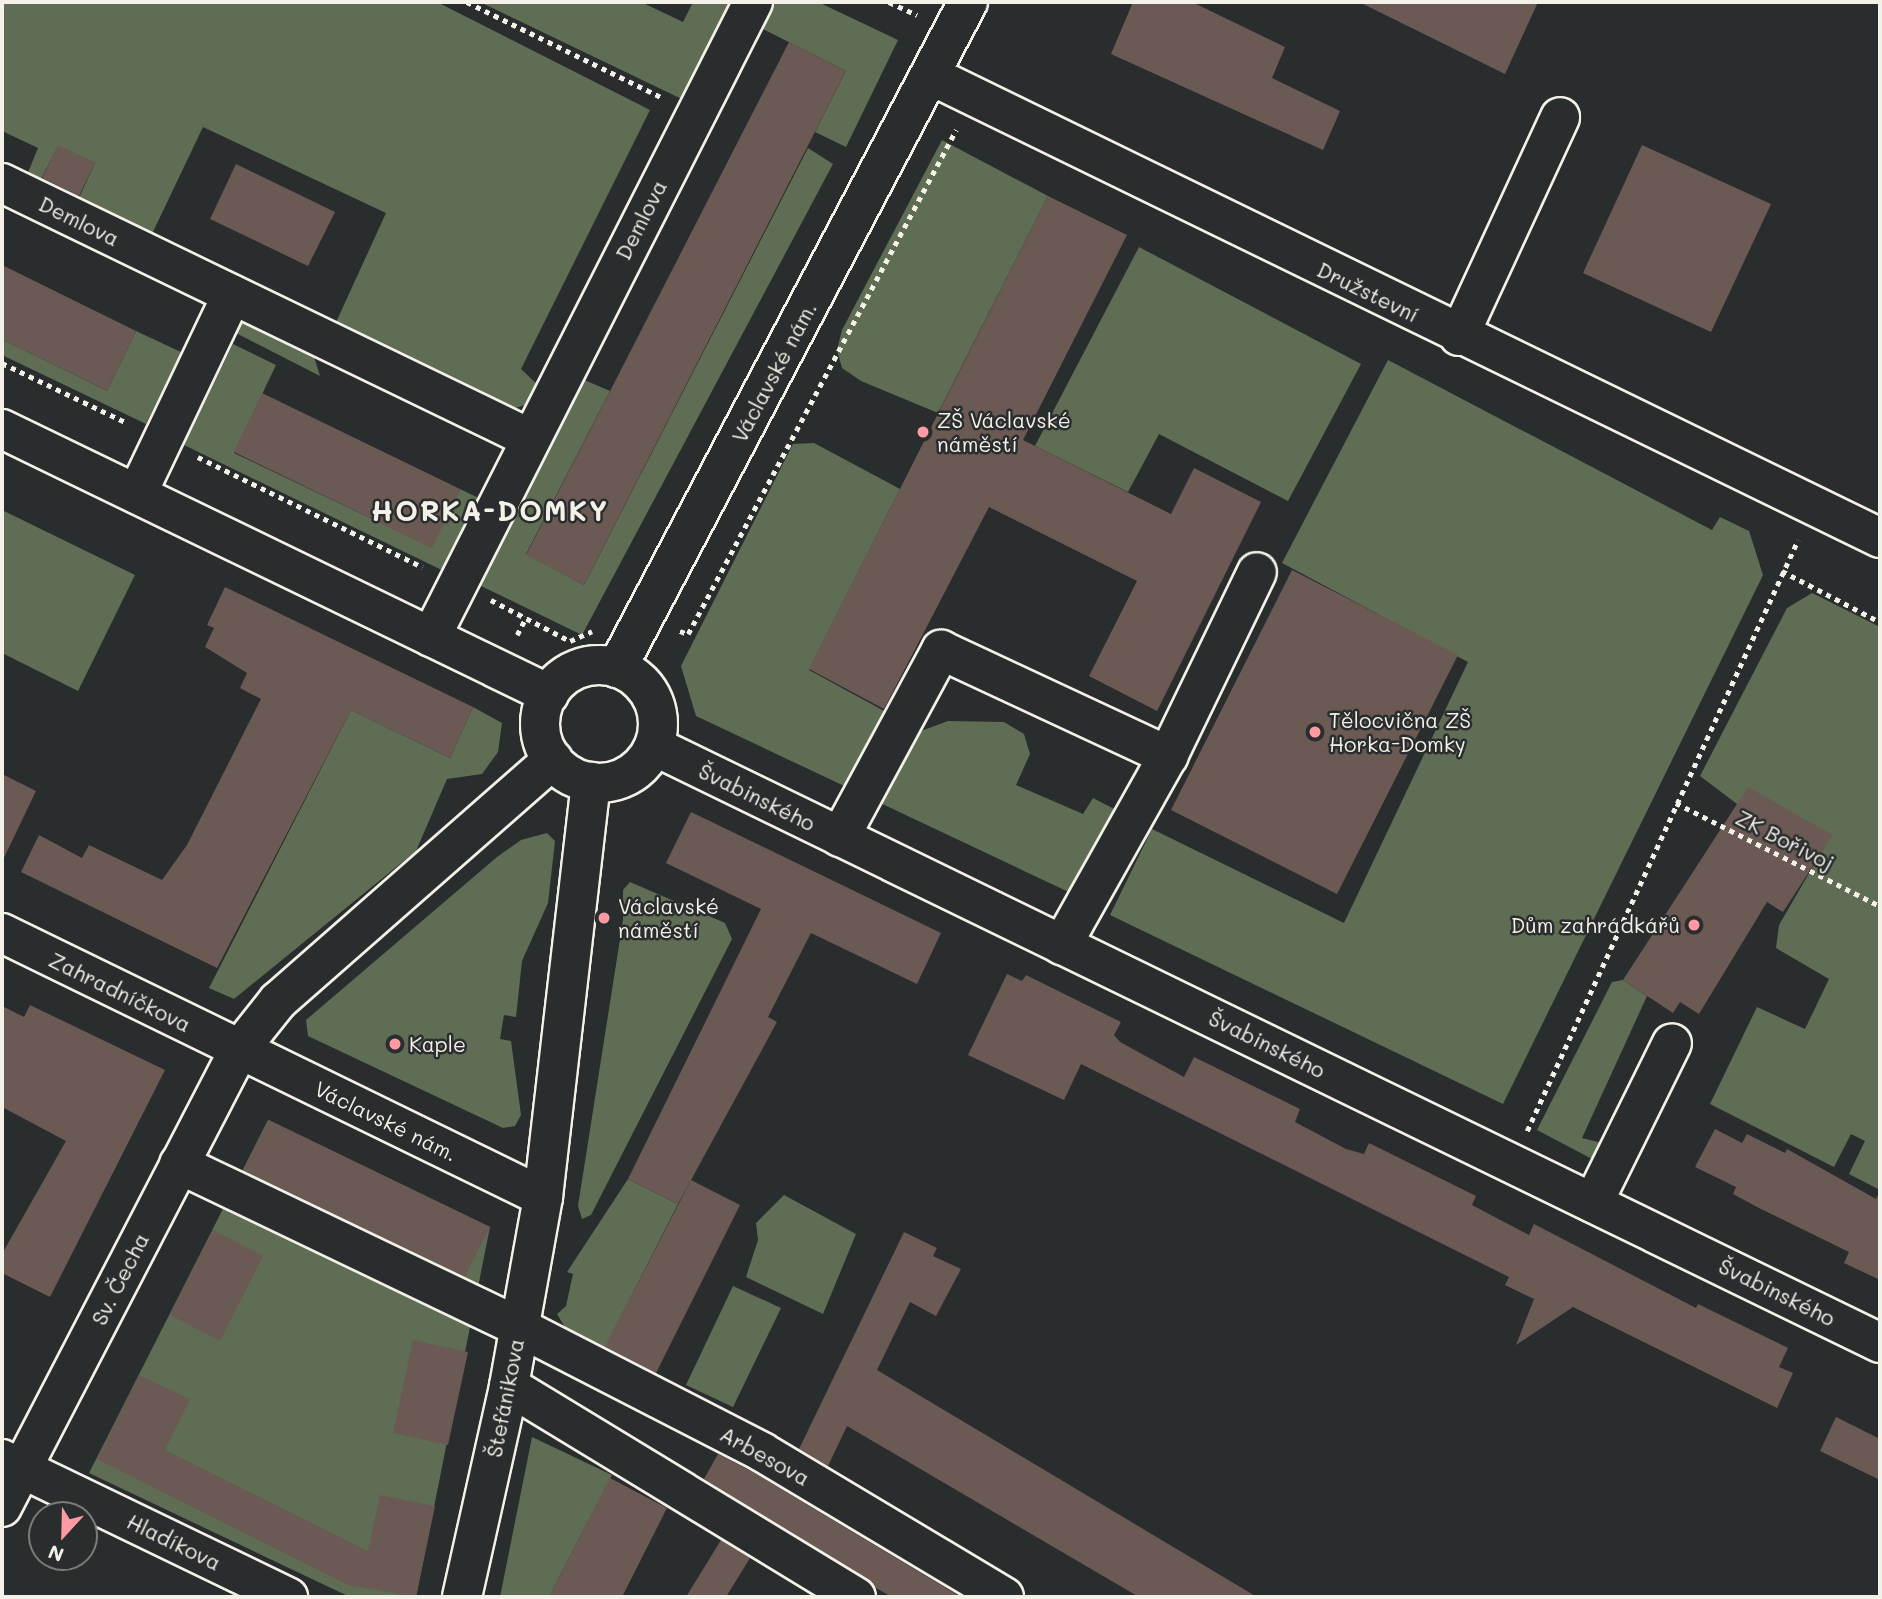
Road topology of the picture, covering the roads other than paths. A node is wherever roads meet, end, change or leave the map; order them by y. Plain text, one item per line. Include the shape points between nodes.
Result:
1 (754, 2) edge
2 (968, 2) edge
3 (932, 76) junction
4 (1560, 117) dead end
5 (2, 183) edge
6 (232, 295) junction
7 (1459, 336) junction
8 (2, 429) edge
9 (529, 438) junction
10 (138, 494) junction
11 (1880, 538) edge
12 (1257, 572) dead end
13 (431, 636) junction
14 (617, 668) junction
15 (549, 694) junction
16 (654, 746) junction
17 (1168, 756) junction
18 (552, 759) junction
19 (591, 782) junction
20 (839, 837) junction
21 (2, 933) edge
22 (1062, 945) junction
23 (1672, 1043) dead end
24 (239, 1050) junction
25 (179, 1164) junction
26 (542, 1197) junction
27 (1593, 1203) junction
28 (519, 1327) junction
29 (1880, 1343) edge
30 (509, 1386) junction
31 (11, 1464) edge
32 (2, 1507) edge
33 (288, 1597) edge
34 (462, 1597) edge
35 (856, 1597) edge
36 (1004, 1597) edge

1 - 9 street, Demlova
2 - 3 street
3 - 7 street, Družstevní
3 - 14 street, Václavské nám.
4 - 7 street
5 - 6 street, Demlova
6 - 9 street, Demlova
6 - 10 street
7 - 11 street, Družstevní
8 - 10 street
9 - 13 street, Demlova
10 - 13 street
12 - 17 street
13 - 15 street
14 - 15 street via 586,667
14 - 16 street via 631,675 652,697 658,728
15 - 18 street via 541,724
16 - 19 street via 625,777
16 - 20 street, Švabinského
17 - 20 street via 941,650
17 - 22 street
18 - 19 street via 568,774
18 - 24 street via 278,1001
19 - 26 street
20 - 22 street, Švabinského
21 - 24 street, Zahradníčkova
22 - 27 street, Švabinského
23 - 27 street
24 - 25 street, Sv. Čecha
24 - 26 street, Václavské nám.
25 - 28 street, Arbesova
25 - 31 street, Sv. Čecha
26 - 28 street, Štefánikova
27 - 29 street, Švabinského
28 - 30 street, Štefánikova
28 - 36 street, Arbesova via 762,1452
30 - 34 street, Štefánikova
30 - 35 street
31 - 32 street, Sv. Čecha
31 - 33 street, Hladíkova

